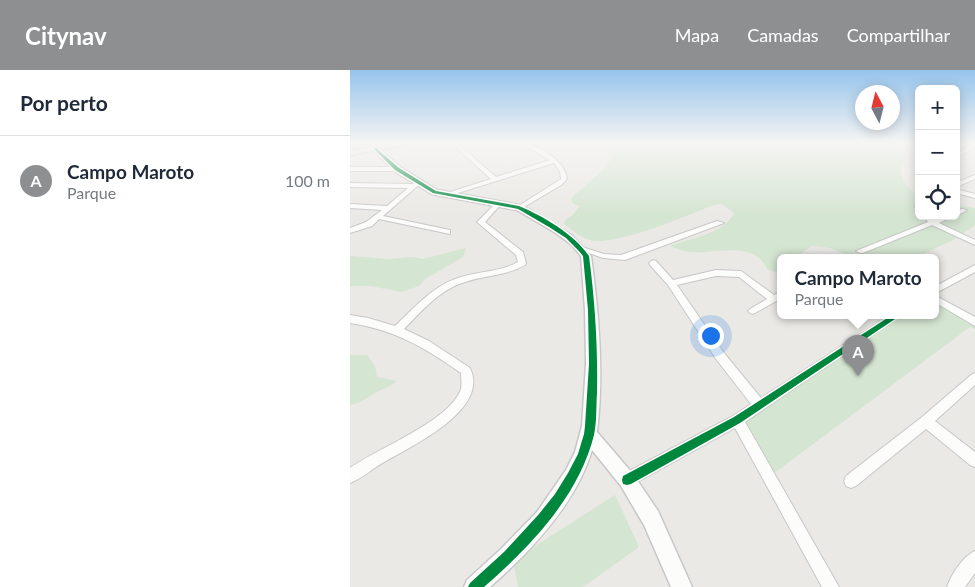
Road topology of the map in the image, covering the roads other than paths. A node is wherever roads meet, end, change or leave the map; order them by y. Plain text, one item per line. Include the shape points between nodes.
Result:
1 (481, 167) edge
2 (534, 167) edge
3 (561, 167) edge
4 (350, 169) edge
5 (397, 169) joint
6 (975, 177) edge
7 (495, 179) junction
8 (960, 183) edge
9 (350, 185) edge
10 (416, 185) junction
11 (960, 192) edge
12 (446, 194) junction
13 (975, 196) edge
14 (498, 204) junction
15 (350, 206) edge
16 (389, 208) junction
17 (519, 208) junction
18 (964, 210) dead end
19 (960, 212) edge
20 (380, 217) junction
21 (930, 220) edge
22 (940, 220) edge
23 (720, 223) dead end
24 (933, 223) junction
25 (350, 231) edge
26 (448, 232) dead end
27 (975, 243) edge
28 (582, 249) junction
29 (860, 251) dead end
30 (621, 258) junction
31 (635, 259) dead end
32 (653, 263) dead end
33 (975, 269) edge
34 (671, 283) junction
35 (939, 288) edge
36 (777, 297) edge
37 (939, 301) edge
38 (753, 311) dead end
39 (350, 319) edge
40 (891, 319) edge
41 (975, 322) edge
42 (398, 329) junction
43 (975, 378) edge
44 (758, 406) junction
45 (737, 420) junction
46 (926, 421) junction
47 (589, 434) junction
48 (975, 460) edge
49 (350, 476) edge
50 (627, 480) junction
51 (851, 481) dead end
52 (975, 559) edge
53 (474, 587) edge
54 (682, 587) edge
55 (831, 587) edge
56 (955, 587) edge

1 - 7 street
2 - 7 street
3 - 17 street via 564,179
4 - 5 street
5 - 10 street
6 - 8 street
7 - 12 street
9 - 10 street
10 - 12 street
10 - 16 street
11 - 13 street
12 - 14 street
14 - 17 street
14 - 42 street via 480,222 520,254 522,263 453,282
15 - 16 street
16 - 20 street
17 - 28 street
18 - 19 street
20 - 25 street via 365,227
20 - 26 street
21 - 24 street
22 - 24 street
23 - 30 street
24 - 27 street
24 - 29 street
28 - 30 street
28 - 47 street via 587,264 593,330 594,370
30 - 31 street
32 - 34 street
33 - 35 street
34 - 36 street via 716,273 738,273
34 - 44 street
36 - 38 street
37 - 41 street
39 - 42 street
40 - 44 street
42 - 49 street via 428,344 466,371 468,386 453,411 433,427 374,458
43 - 46 street
44 - 45 street
45 - 50 street
45 - 55 street
46 - 48 street
46 - 51 street
47 - 50 street
47 - 53 street via 579,464 561,494 530,534
50 - 54 street via 651,518
52 - 56 street

